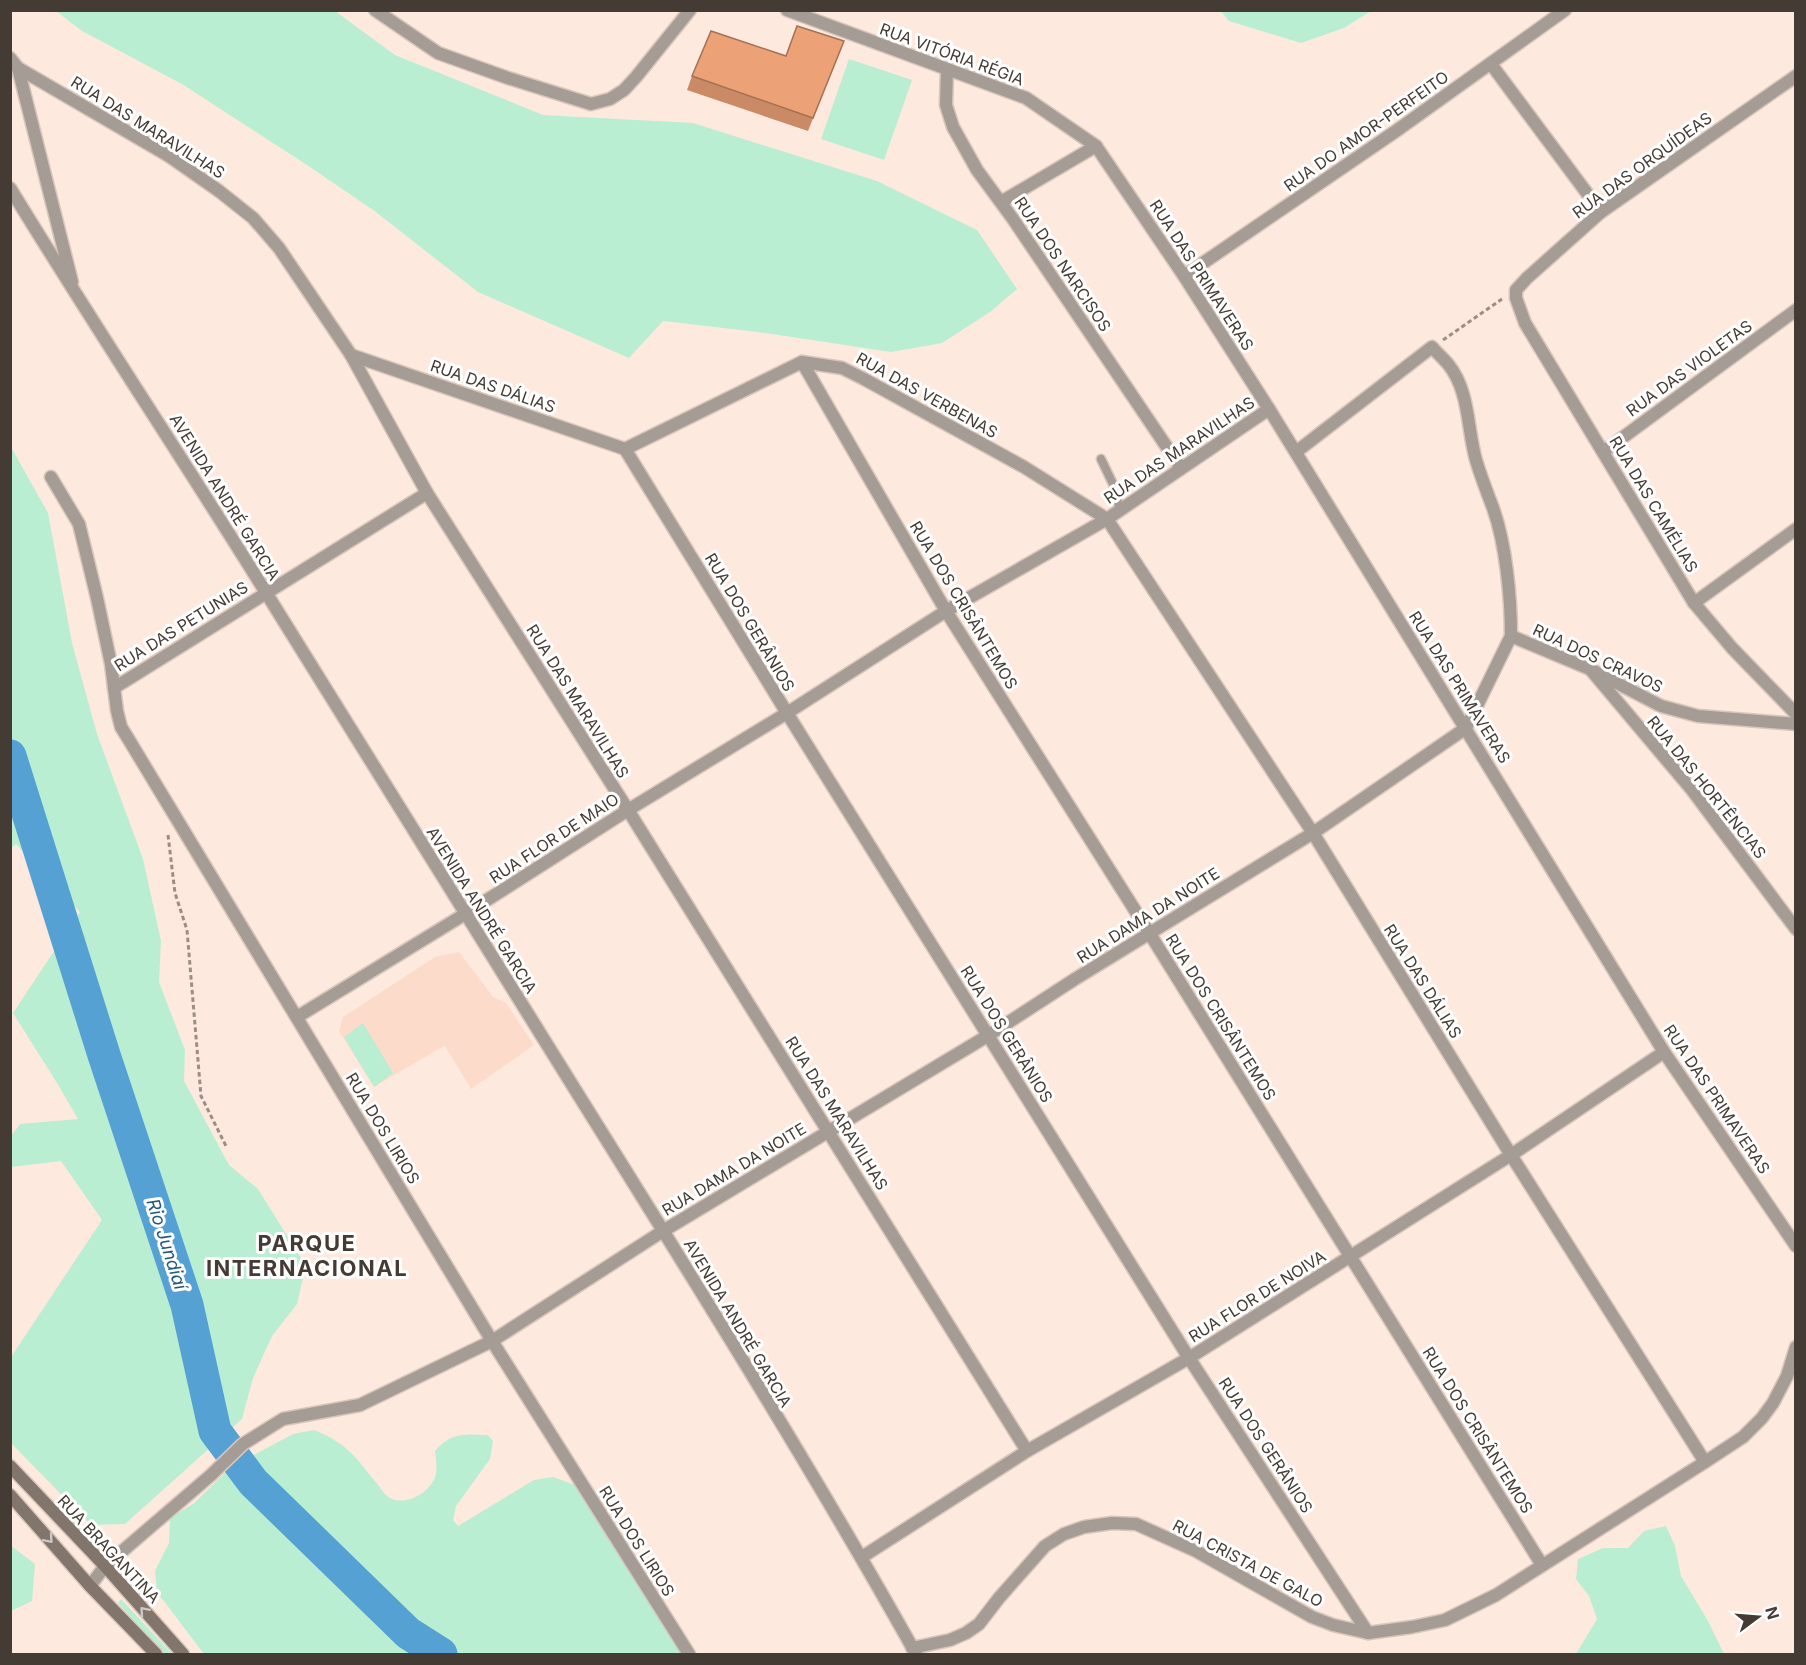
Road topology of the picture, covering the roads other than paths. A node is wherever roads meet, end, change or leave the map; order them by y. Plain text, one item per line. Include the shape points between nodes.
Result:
1 (375, 10) edge
2 (690, 10) edge
3 (787, 10) edge
4 (1565, 10) edge
5 (14, 63) edge
6 (1491, 64) junction
7 (947, 69) junction
8 (1796, 76) edge
9 (1096, 146) junction
10 (10, 188) edge
11 (1001, 202) junction
12 (1601, 212) junction
13 (1184, 276) junction
14 (1516, 290) joint
15 (75, 295) junction
16 (1796, 310) edge
17 (351, 355) junction
18 (802, 362) junction
19 (1269, 408) junction
20 (625, 449) junction
21 (1296, 452) junction
22 (1603, 452) junction
23 (1101, 459) dead end
24 (1181, 468) junction
25 (51, 477) dead end
26 (427, 493) junction
27 (1120, 510) junction
28 (1107, 519) junction
29 (1796, 529) edge
30 (266, 592) junction
31 (1694, 603) junction
32 (946, 611) junction
33 (1511, 636) junction
34 (1590, 669) junction
35 (114, 688) junction
36 (787, 713) junction
37 (1796, 714) edge
38 (1796, 724) edge
39 (1466, 728) junction
40 (628, 810) junction
41 (1312, 833) junction
42 (465, 914) junction
43 (1796, 929) edge
44 (1150, 934) junction
45 (297, 1017) junction
46 (989, 1035) junction
47 (1664, 1052) junction
48 (829, 1131) junction
49 (1510, 1155) junction
50 (663, 1232) junction
51 (1796, 1246) edge
52 (1351, 1257) junction
53 (492, 1341) junction
54 (1796, 1347) edge
55 (1190, 1358) junction
56 (1028, 1451) junction
57 (1706, 1462) junction
58 (10, 1466) edge
59 (10, 1495) edge
60 (862, 1557) junction
61 (1542, 1565) junction
62 (105, 1566) junction
63 (90, 1586) junction
64 (1368, 1633) junction
65 (914, 1651) edge
66 (156, 1654) edge
67 (183, 1654) edge
68 (689, 1654) edge

1 - 2 street via 438,53 591,104 624,90
3 - 7 street, RUA VITÓRIA RÉGIA
4 - 6 street, RUA DO AMOR-PERFEITO
5 - 15 street
5 - 17 street, RUA DAS MARAVILHAS via 169,156 253,218 279,248
6 - 12 street
6 - 13 street, RUA DO AMOR-PERFEITO
7 - 9 street, RUA VITÓRIA RÉGIA via 1026,98
7 - 11 street, RUA DOS NARCISOS via 946,105 953,127
8 - 12 street, RUA DAS ORQUÍDEAS
9 - 11 street
9 - 13 street, RUA DAS PRIMAVERAS
10 - 15 street, AVENIDA ANDRÉ GARCIA
11 - 24 street, RUA DOS NARCISOS
12 - 14 street, RUA DAS ORQUÍDEAS
13 - 19 street, RUA DAS PRIMAVERAS
14 - 22 street, RUA DAS CAMÉLIAS via 1525,323
15 - 30 street, AVENIDA ANDRÉ GARCIA
16 - 22 street, RUA DAS VIOLETAS
17 - 20 street, RUA DAS DÁLIAS
17 - 26 street, RUA DAS MARAVILHAS
18 - 20 street
18 - 28 street, RUA DAS VERBENAS via 842,368 864,379 1024,467
18 - 32 street, RUA DOS CRISÂNTEMOS
19 - 21 street, RUA DAS PRIMAVERAS
19 - 24 street, RUA DAS MARAVILHAS
20 - 36 street, RUA DOS GERÂNIOS
21 - 33 street, RUA DOS CRAVOS via 1432,347 1449,365 1464,397 1472,446 1502,541
21 - 39 street, RUA DAS PRIMAVERAS
22 - 31 street, RUA DAS CAMÉLIAS
23 - 27 lane
24 - 27 street, RUA DAS MARAVILHAS
25 - 35 street, RUA DOS LIRIOS via 79,524
26 - 30 street
26 - 40 street, RUA DAS MARAVILHAS
27 - 28 street, RUA DAS MARAVILHAS
28 - 32 street, RUA FLOR DE MAIO
28 - 41 street, RUA DAS DÁLIAS
29 - 31 street
30 - 35 street, RUA DAS PETUNIAS
30 - 42 street, AVENIDA ANDRÉ GARCIA
31 - 37 street, RUA DAS CAMÉLIAS
32 - 36 street, RUA FLOR DE MAIO
32 - 44 street, RUA DOS CRISÂNTEMOS
33 - 34 street, RUA DOS CRAVOS
33 - 39 street, RUA DAMA DA NOITE
34 - 38 street, RUA DOS CRAVOS via 1661,706 1698,716
34 - 43 street, RUA DAS HORTÊNCIAS via 1692,790
35 - 45 street, RUA DOS LIRIOS via 121,727
36 - 40 street, RUA FLOR DE MAIO
36 - 46 street, RUA DOS GERÂNIOS
39 - 41 street, RUA DAMA DA NOITE
39 - 47 street, RUA DAS PRIMAVERAS
40 - 42 street, RUA FLOR DE MAIO
40 - 48 street, RUA DAS MARAVILHAS
41 - 44 street, RUA DAMA DA NOITE
41 - 49 street, RUA DAS DÁLIAS
42 - 45 street, RUA FLOR DE MAIO
42 - 50 street, AVENIDA ANDRÉ GARCIA
44 - 46 street, RUA DAMA DA NOITE
44 - 52 street, RUA DOS CRISÂNTEMOS
45 - 53 street, RUA DOS LIRIOS
46 - 48 street, RUA DAMA DA NOITE
46 - 55 street, RUA DOS GERÂNIOS
47 - 49 street, RUA FLOR DE NOIVA
47 - 51 street, RUA DAS PRIMAVERAS
48 - 50 street, RUA DAMA DA NOITE
48 - 56 street, RUA DAS MARAVILHAS
49 - 52 street, RUA FLOR DE NOIVA
49 - 57 street, RUA DAS DÁLIAS
50 - 53 street, RUA DAMA DA NOITE
50 - 60 street, AVENIDA ANDRÉ GARCIA
52 - 55 street, RUA FLOR DE NOIVA
52 - 61 street, RUA DOS CRISÂNTEMOS
53 - 62 street, RUA DAMA DA NOITE via 360,1405 283,1419 243,1444
53 - 68 street, RUA DOS LIRIOS
54 - 57 street, RUA CRISTA DE GALO via 1787,1376 1768,1410 1743,1437
55 - 56 street, RUA FLOR DE NOIVA
55 - 64 street, RUA DOS GERÂNIOS
56 - 60 street, RUA FLOR DE NOIVA
57 - 61 street, RUA CRISTA DE GALO
58 - 62 main road, RUA BRAGANTINA
59 -> 63 main road
60 - 65 street, AVENIDA ANDRÉ GARCIA
61 - 64 street, RUA CRISTA DE GALO via 1445,1620
62 - 63 street, RUA DAMA DA NOITE
67 -> 62 main road, RUA BRAGANTINA
63 - 66 main road
64 - 65 street, RUA CRISTA DE GALO via 1312,1617 1196,1551 1146,1528 1112,1523 1084,1527 1045,1546 979,1624 966,1634

